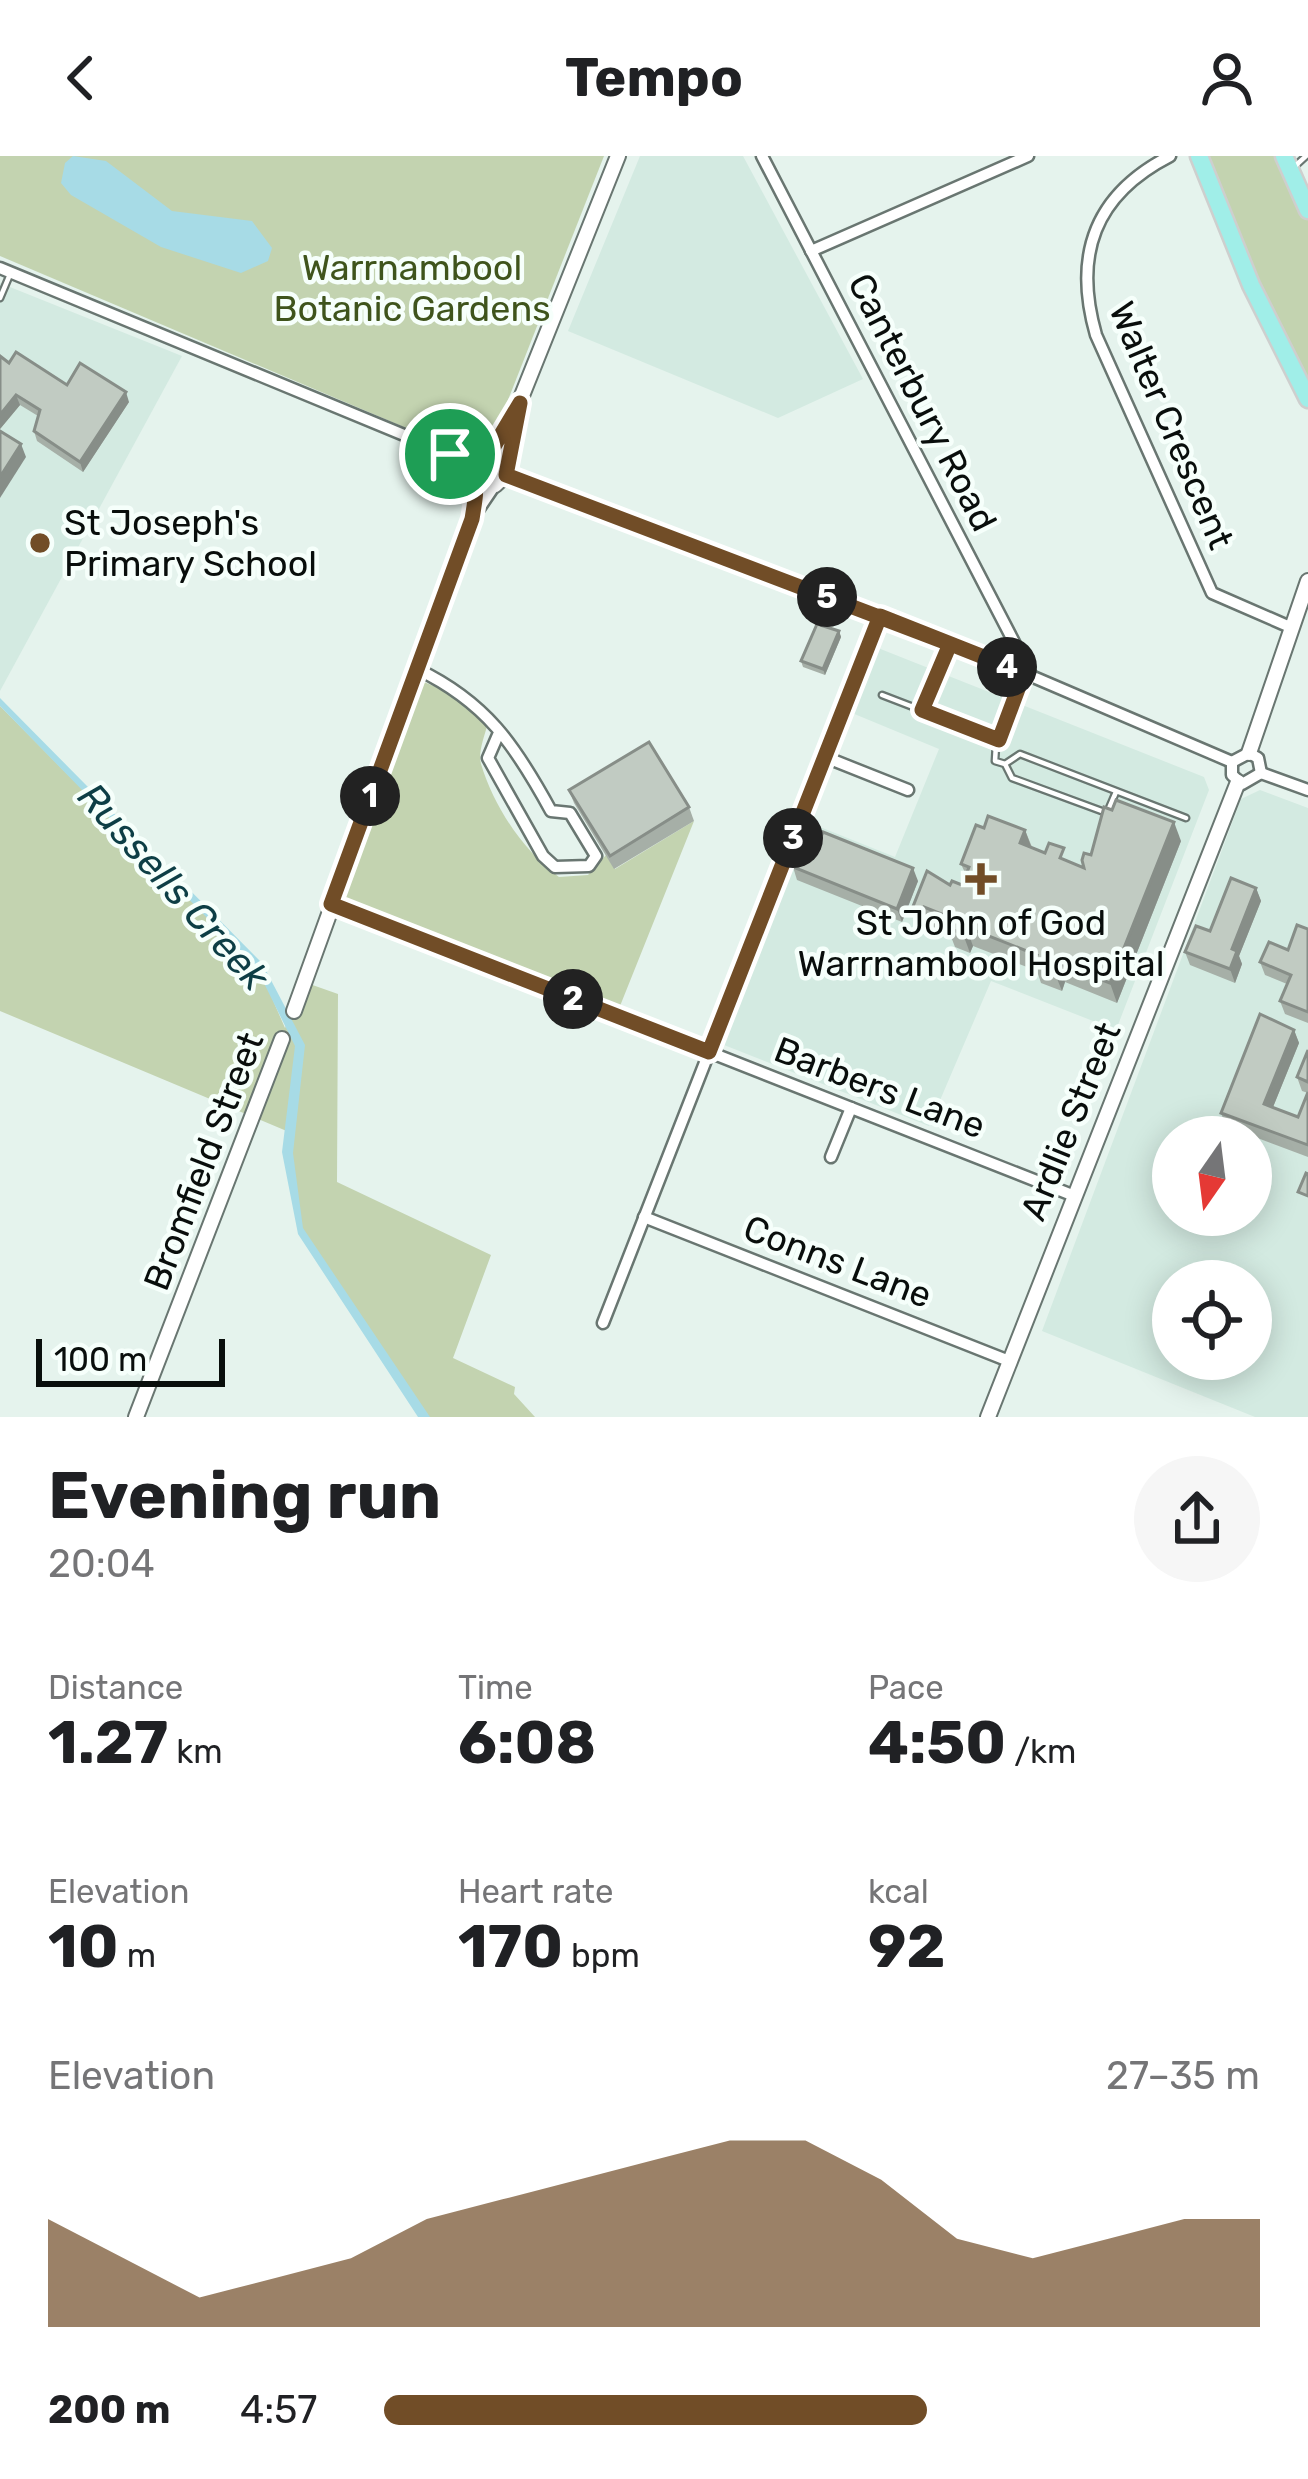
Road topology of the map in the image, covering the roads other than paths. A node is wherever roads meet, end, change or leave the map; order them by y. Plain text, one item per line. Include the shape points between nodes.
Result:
1 (618, 156) edge
2 (762, 156) edge
3 (1028, 156) edge
4 (1170, 156) edge
5 (1198, 156) edge
6 (1306, 156) edge
7 (1287, 163) edge
8 (1308, 210) edge
9 (811, 251) junction
10 (5, 270) edge
11 (0, 298) edge
12 (1308, 398) edge
13 (520, 403) junction
14 (450, 454) junction
15 (487, 454) junction
16 (492, 474) junction
17 (472, 519) joint
18 (1308, 581) edge
19 (880, 616) junction
20 (1291, 627) junction
21 (950, 644) junction
22 (417, 669) junction
23 (1028, 675) junction
24 (882, 695) dead end
25 (922, 710) junction
26 (498, 735) junction
27 (999, 740) junction
28 (1249, 753) junction
29 (825, 757) junction
30 (1232, 762) junction
31 (1005, 764) junction
32 (1261, 773) junction
33 (1238, 782) junction
34 (908, 790) dead end
35 (1308, 790) edge
36 (1116, 791) junction
37 (550, 811) junction
38 (1186, 818) dead end
39 (527, 828) junction
40 (331, 904) junction
41 (294, 1011) joint
42 (282, 1039) joint
43 (709, 1052) junction
44 (851, 1108) junction
45 (831, 1157) dead end
46 (1072, 1195) junction
47 (644, 1217) junction
48 (603, 1323) dead end
49 (1009, 1360) junction
50 (990, 1416) edge
51 (136, 1417) edge

1 - 13 street, Bromfield Street
2 - 9 street, Canterbury Road
3 - 9 street
4 - 20 street, Walter Crescent via 1120,189 1105,212 1090,243 1085,297 1212,593
5 - 12 highway
6 - 7 lane
7 - 8 highway
9 - 23 street, Canterbury Road
10 - 11 lane
10 - 14 street
13 - 15 street, Bromfield Street
13 - 16 street, Bromfield Street
14 - 15 street
14 - 16 street
15 - 16 street
15 - 16 street
16 - 17 street, Bromfield Street
16 - 19 street
17 - 22 street, Bromfield Street
18 - 20 street
19 - 21 street
19 - 29 street
20 - 28 street
21 - 23 street
21 - 25 lane
22 - 26 street via 462,691
22 - 40 street, Bromfield Street
23 - 27 lane
23 - 30 street
24 - 25 lane
25 - 27 lane
26 - 37 street via 518,750
26 - 39 street via 488,758
27 - 31 lane via 995,760
28 - 30 street
28 - 32 street
29 - 34 street
29 - 43 street
30 - 33 street
31 - 36 lane via 1020,754
31 - 36 lane via 1012,778 1107,813
32 - 33 street via 1252,783
32 - 35 street
33 - 46 street, Ardlie Street
36 - 38 lane
37 - 39 street
37 - 39 street via 570,813 596,856 589,866 555,867
40 - 41 street, Bromfield Street
40 - 43 street, Barbers Lane
41 - 42 street, Bromfield Street
42 - 51 street, Bromfield Street
43 - 44 street, Barbers Lane
43 - 47 street
44 - 45 street
44 - 46 street, Barbers Lane
46 - 49 street, Ardlie Street
47 - 48 street
47 - 49 street, Conns Lane
49 - 50 street, Ardlie Street

